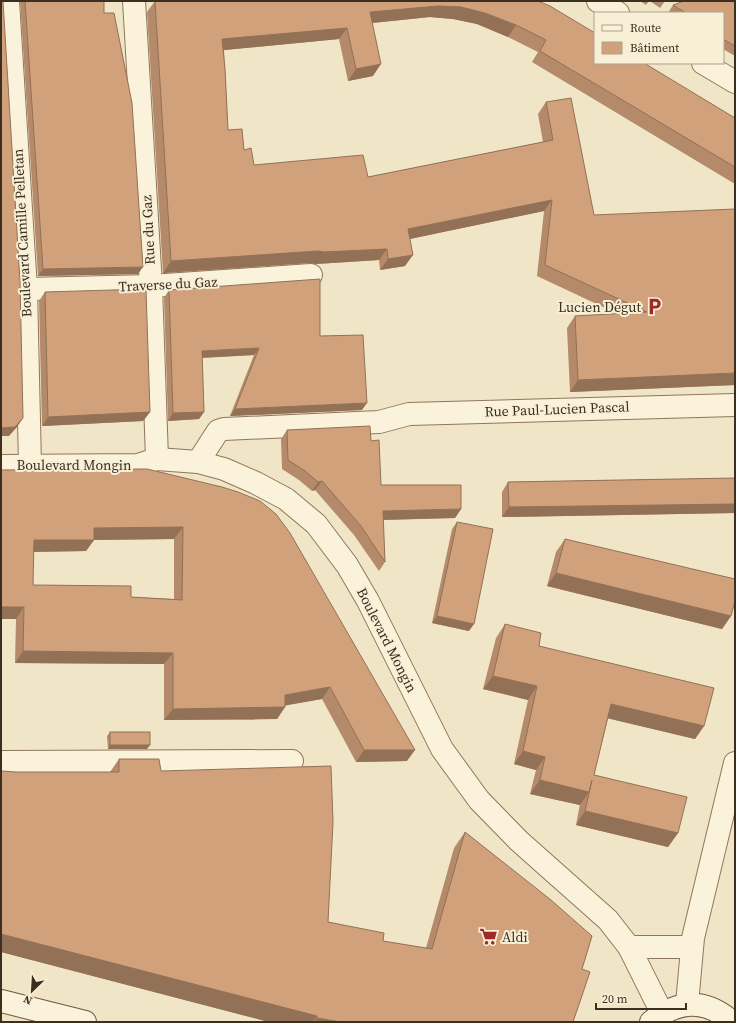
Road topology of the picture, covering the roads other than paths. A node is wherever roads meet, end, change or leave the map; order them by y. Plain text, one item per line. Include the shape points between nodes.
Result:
1 (134, 1) edge
2 (598, 1) edge
3 (616, 12) edge
4 (6, 15) edge
5 (705, 64) edge
6 (735, 82) edge
7 (311, 275) dead end
8 (151, 286) junction
9 (26, 289) junction
10 (735, 404) edge
11 (157, 458) junction
12 (198, 462) junction
13 (1, 466) edge
14 (30, 466) junction
15 (292, 761) dead end
16 (1, 762) edge
17 (735, 763) edge
18 (629, 947) junction
19 (692, 947) junction
20 (1, 1001) edge
21 (687, 1004) junction
22 (656, 1018) edge
23 (85, 1022) edge
24 (732, 1022) edge

1 - 8 street, Rue du Gaz
2 - 3 street
4 - 9 street, Boulevard Camille Pelletan
5 - 6 street
7 - 8 street, Traverse du Gaz
8 - 9 street, Traverse du Gaz
8 - 11 street, Rue du Gaz
9 - 14 street, Boulevard Camille Pelletan
10 - 12 street, Rue Paul-Lucien Pascal via 409,414 380,422 224,429 218,431
11 - 12 street, Boulevard Mongin
11 - 14 street, Boulevard Mongin via 138,465
12 - 18 street, Boulevard Mongin via 224,469 256,483 286,499 316,524 347,565 368,601 442,749 479,800 519,841 608,920
13 - 14 street, Boulevard Mongin
15 - 16 street
17 - 19 street
18 - 19 street
18 - 22 street, Boulevard Mongin
19 - 21 street
20 - 23 street
21 - 22 street via 674,1007
21 - 24 street via 705,1006 722,1013

